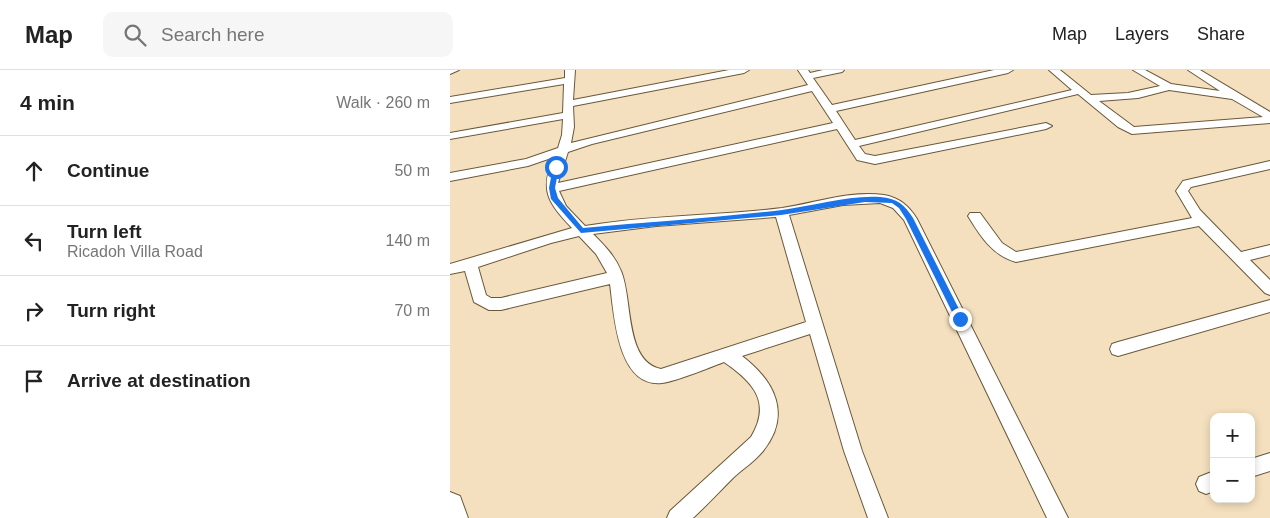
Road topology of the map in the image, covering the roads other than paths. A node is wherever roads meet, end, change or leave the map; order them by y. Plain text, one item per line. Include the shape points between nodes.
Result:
1 (454, 70) edge
2 (744, 70) edge
3 (839, 70) edge
4 (1008, 70) edge
5 (1054, 70) edge
6 (1138, 70) edge
7 (1193, 70) edge
8 (450, 71) edge
9 (573, 73) edge
10 (805, 73) edge
11 (814, 87) junction
12 (1168, 87) junction
13 (1083, 94) junction
14 (1237, 96) junction
15 (450, 100) edge
16 (568, 109) junction
17 (828, 109) junction
18 (1270, 118) edge
19 (840, 125) junction
20 (1046, 126) dead end
21 (450, 136) edge
22 (852, 144) junction
23 (564, 149) junction
24 (1270, 165) edge
25 (450, 177) edge
26 (552, 188) junction
27 (781, 212) junction
28 (975, 216) dead end
29 (1202, 221) junction
30 (581, 231) junction
31 (1270, 250) edge
32 (1239, 258) junction
33 (470, 264) junction
34 (450, 269) edge
35 (615, 277) junction
36 (1270, 289) edge
37 (1270, 306) edge
38 (816, 325) junction
39 (1118, 350) dead end
40 (725, 354) junction
41 (1270, 462) edge
42 (1255, 467) edge
43 (450, 502) edge
44 (458, 518) edge
45 (677, 518) edge
46 (878, 518) edge
47 (1058, 518) edge

1 - 8 street
2 - 16 street
3 - 10 street
4 - 17 street
5 - 13 street
6 - 12 street
7 - 14 street
9 - 15 street
9 - 16 street
10 - 11 street
11 - 17 street
11 - 23 street
12 - 13 street via 1131,97
12 - 14 street
13 - 18 street via 1132,131
13 - 22 street
14 - 18 street
16 - 21 street
16 - 23 street
17 - 19 street
19 - 22 street
19 - 26 street
20 - 22 street via 875,160 861,157
23 - 25 street via 528,162
23 - 26 street
24 - 29 street via 1186,184 1182,191 1184,199
26 - 30 street via 554,199
27 - 30 street
27 - 38 street
27 - 47 street via 881,199 902,206
28 - 29 street via 1000,251 1016,257
29 - 32 street
30 - 33 street
30 - 35 street via 594,242 614,270
31 - 32 street
32 - 36 street
33 - 34 street
33 - 35 street via 479,298 488,304 501,304
35 - 40 street via 626,341 639,369 651,377 661,376
37 - 39 street
38 - 40 street
38 - 46 street via 853,451
40 - 45 street via 758,379 769,396 768,422 758,442
41 - 42 street
43 - 44 street

